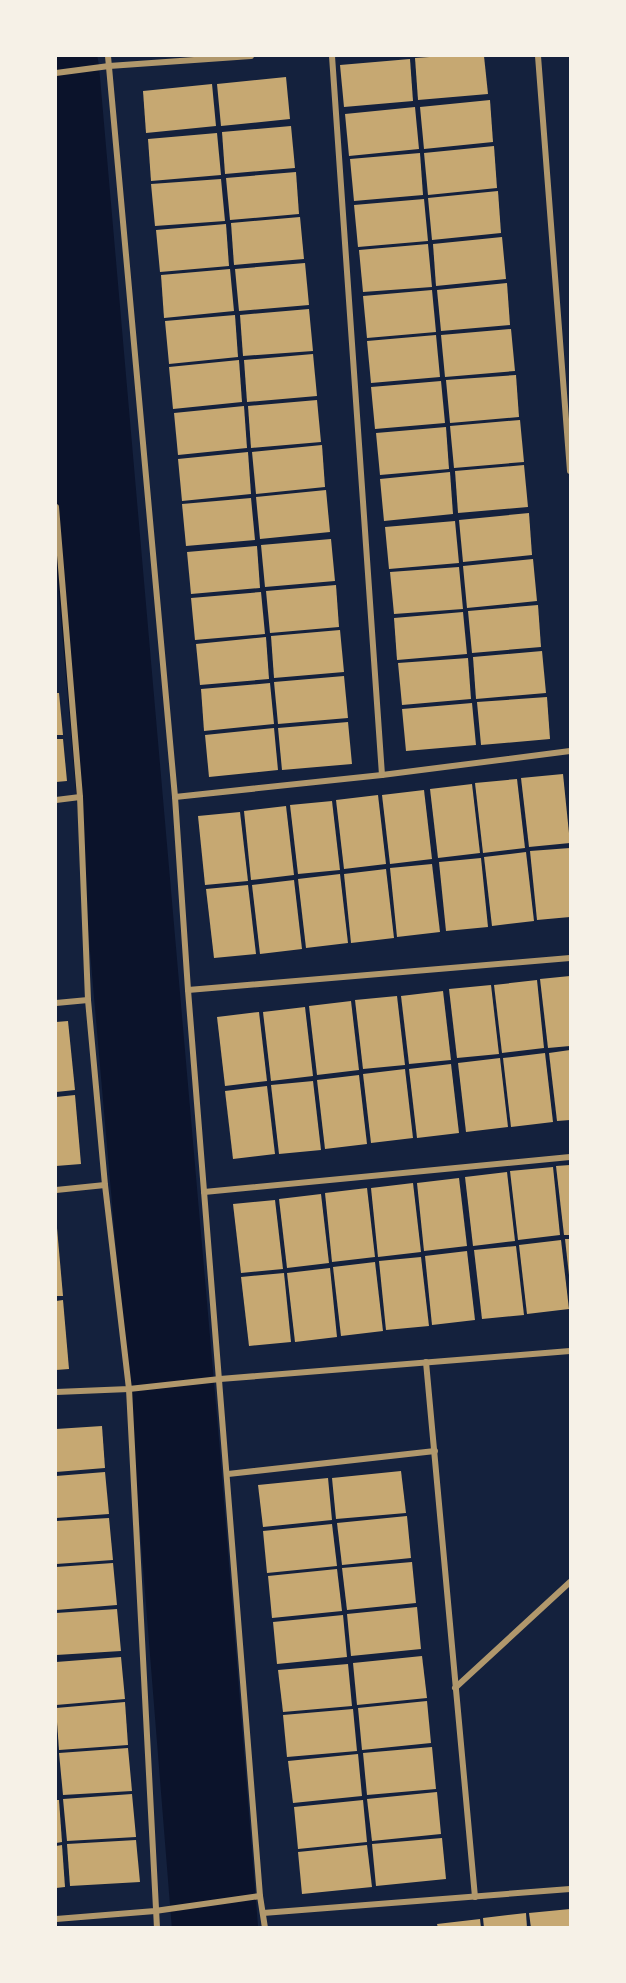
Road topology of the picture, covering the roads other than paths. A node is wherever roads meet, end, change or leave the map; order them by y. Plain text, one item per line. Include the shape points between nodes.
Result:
1 (108, 56) edge
2 (250, 56) edge
3 (332, 56) edge
4 (538, 56) edge
5 (110, 66) junction
6 (56, 73) edge
7 (570, 471) edge
8 (56, 507) edge
9 (570, 751) edge
10 (382, 775) junction
11 (80, 797) junction
12 (175, 797) junction
13 (56, 800) edge
14 (570, 958) edge
15 (188, 990) junction
16 (88, 1000) junction
17 (56, 1003) edge
18 (570, 1157) edge
19 (105, 1185) junction
20 (56, 1190) edge
21 (204, 1192) junction
22 (570, 1351) edge
23 (426, 1362) junction
24 (220, 1379) junction
25 (129, 1389) junction
26 (56, 1392) edge
27 (435, 1451) junction
28 (228, 1474) junction
29 (570, 1582) edge
30 (455, 1688) junction
31 (570, 1888) edge
32 (258, 1896) junction
33 (475, 1897) junction
34 (155, 1911) junction
35 (263, 1913) junction
36 (56, 1919) edge
37 (157, 1928) edge
38 (265, 1928) edge

1 - 5 street
2 - 5 street
3 - 10 street
4 - 7 street
5 - 6 street
5 - 12 street
8 - 11 street
9 - 10 street
10 - 12 street
11 - 13 street
11 - 16 street
12 - 15 street
14 - 15 street
15 - 21 street
16 - 17 street
16 - 19 street
18 - 21 street
19 - 20 street
19 - 25 street
21 - 24 street
22 - 23 street
23 - 24 street
23 - 27 street
24 - 25 street
24 - 28 street
25 - 26 street
25 - 34 street
27 - 28 street
27 - 30 street
28 - 32 street
29 - 30 street
30 - 33 street
31 - 33 street
32 - 34 street
32 - 35 street
33 - 35 street
34 - 36 street
34 - 37 street
35 - 38 street

